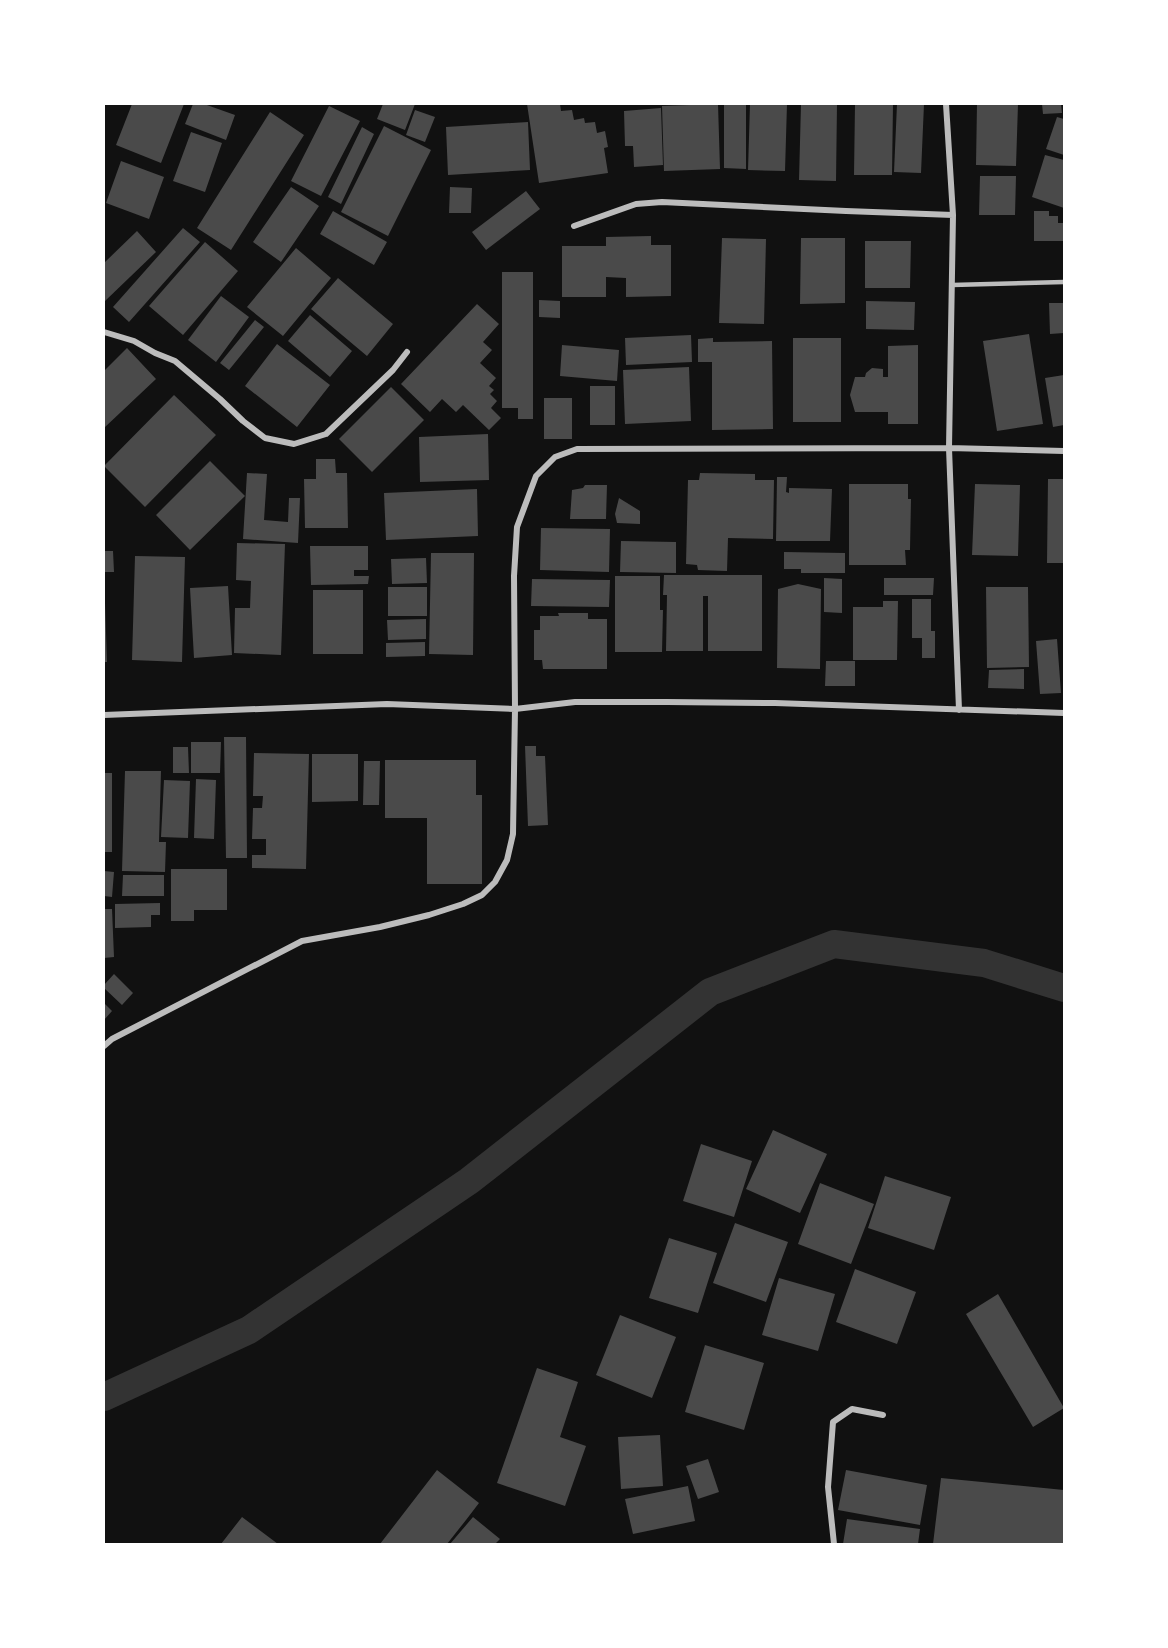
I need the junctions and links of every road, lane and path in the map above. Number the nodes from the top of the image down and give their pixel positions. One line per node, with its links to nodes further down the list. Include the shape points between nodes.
1 (946, 104): 2 (street)
2 (953, 214): 3 (street, via 662,202 636,204); 5 (street)
3 (574, 226)
4 (1065, 282): 5 (lane)
5 (952, 285): 8 (street)
6 (104, 332): 7 (street, via 134,341 175,361 265,438 294,444 326,434)
7 (407, 352)
8 (949, 448): 9 (street); 10 (street, via 577,449 555,457 536,476 517,527); 11 (street)
9 (1065, 451)
10 (515, 709): 11 (street, via 575,702 667,702); 13 (street, via 387,704); 14 (street, via 513,834 507,860 495,882 482,895 429,915 303,940)
11 (959, 710): 12 (street)
12 (1065, 713)
13 (104, 715)
14 (104, 1046)
15 (883, 1415): 16 (street, via 852,1409 833,1422 828,1487)
16 (834, 1545)

